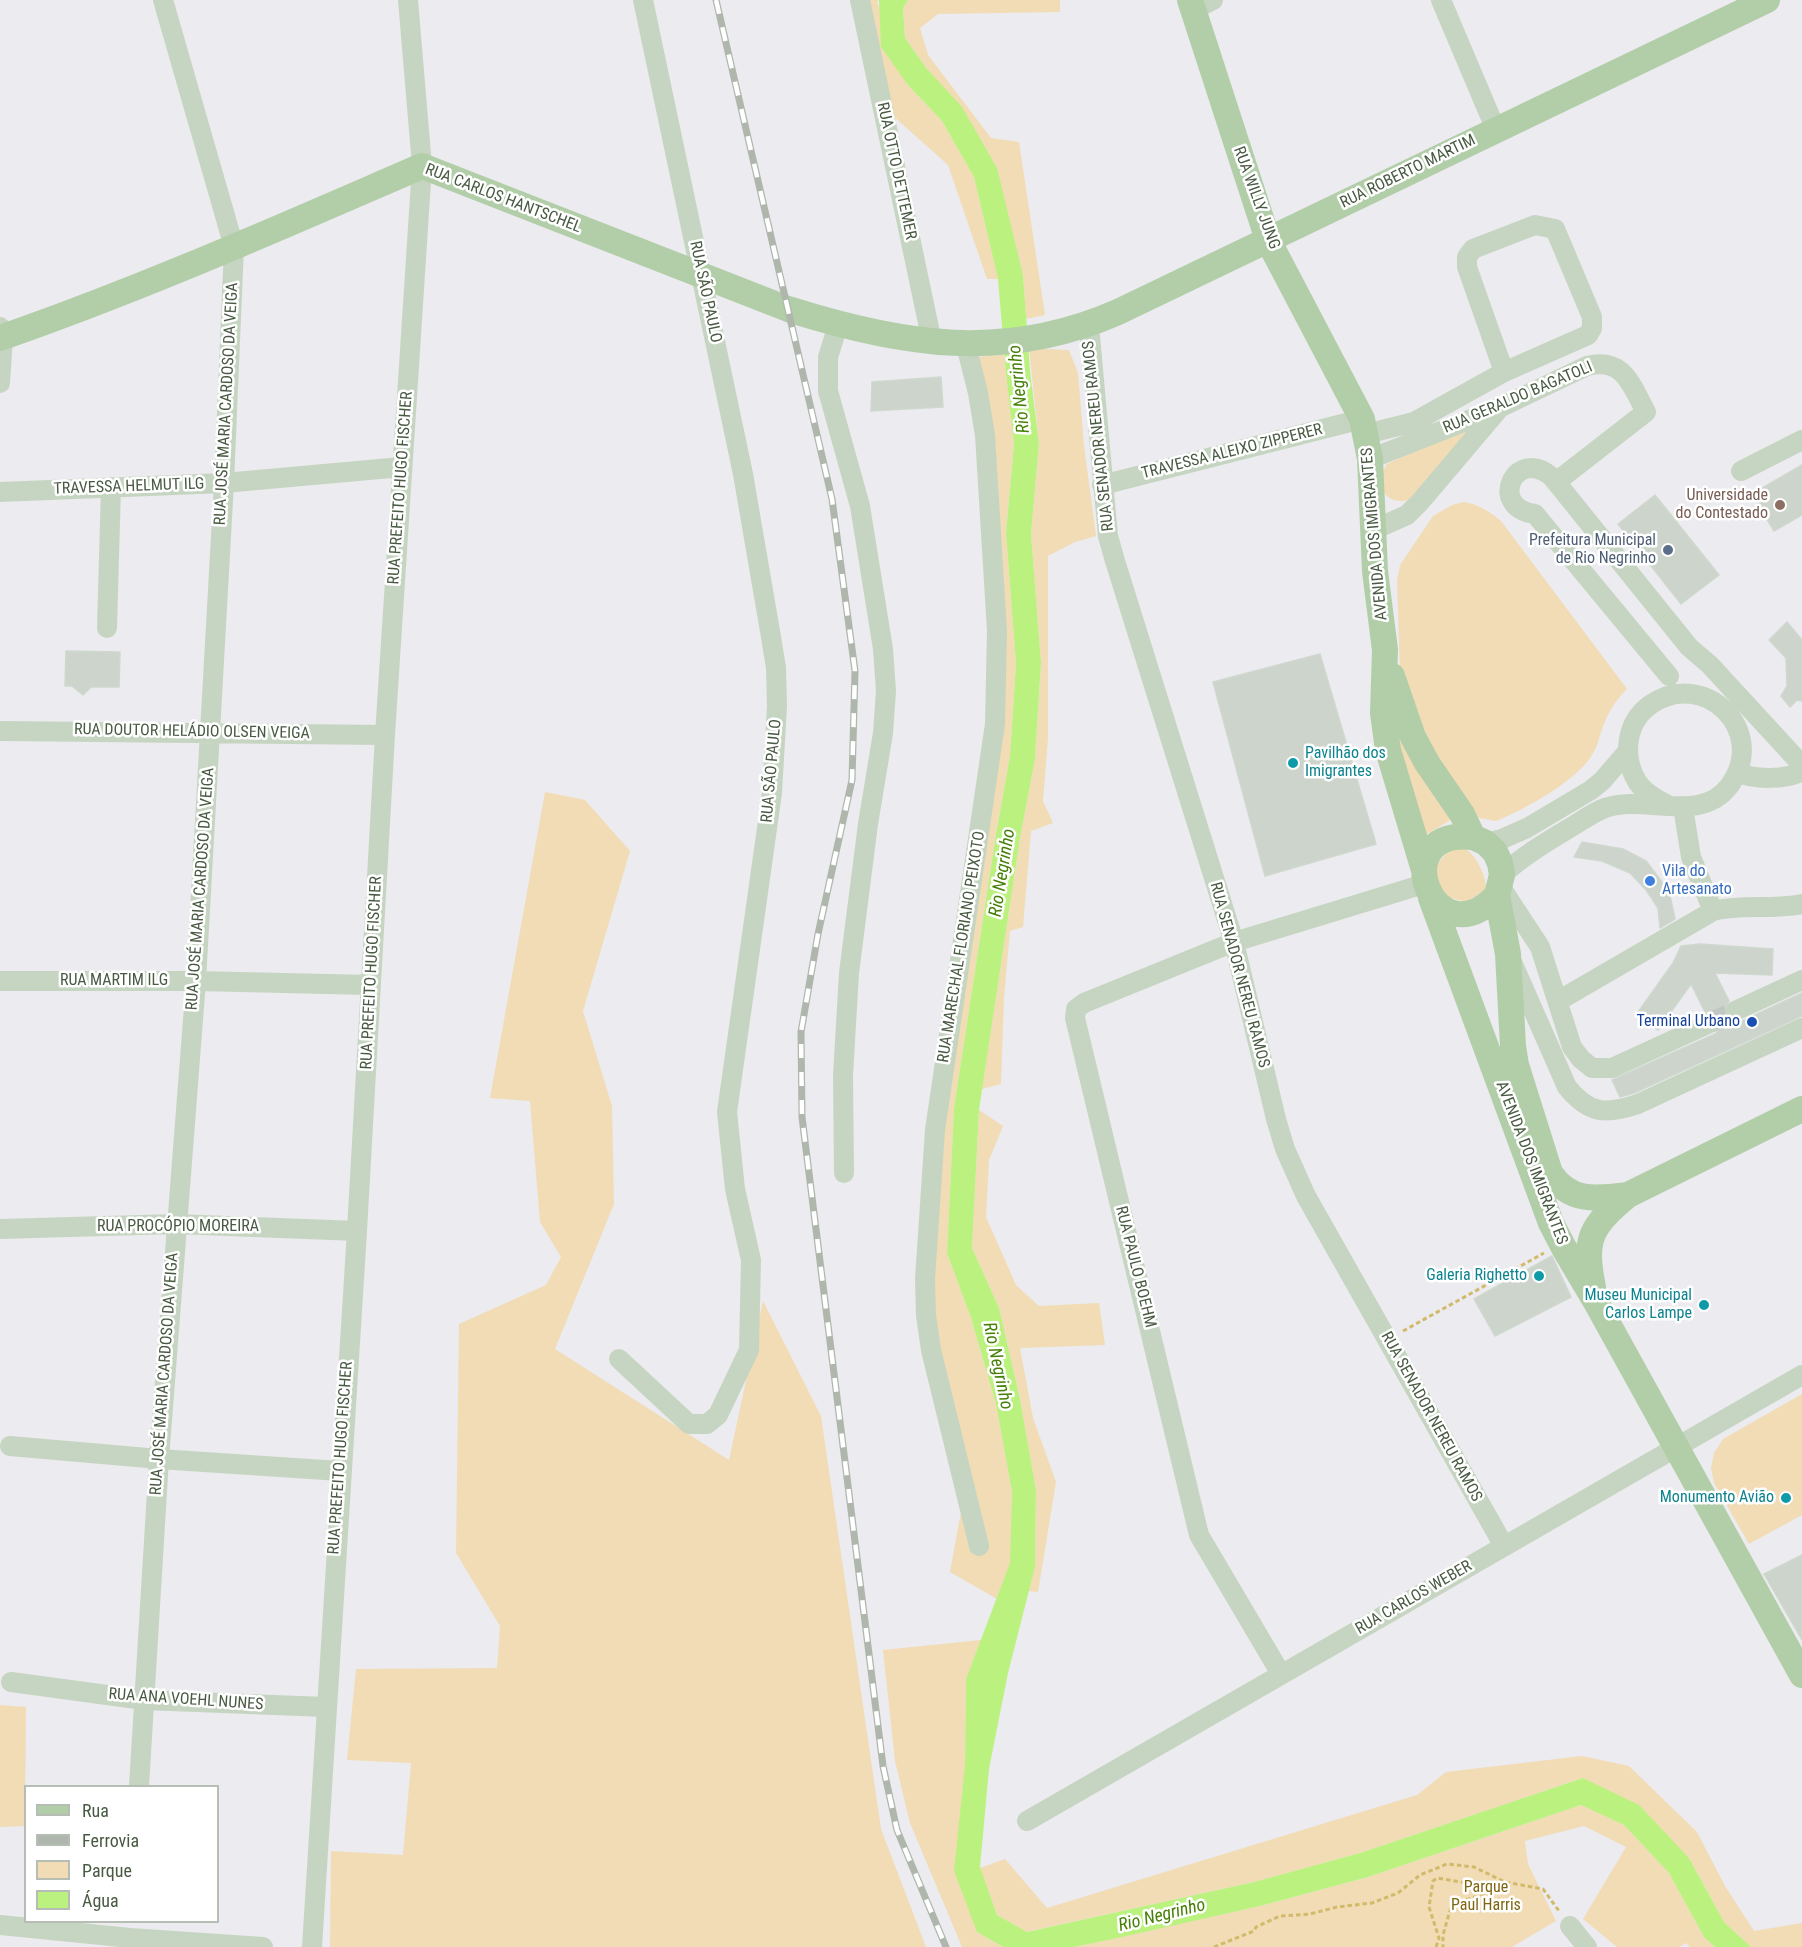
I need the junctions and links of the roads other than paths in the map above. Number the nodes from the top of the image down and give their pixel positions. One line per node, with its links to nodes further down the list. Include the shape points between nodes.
1 (163, 0): 11 (street, RUA JOSÉ MARIA CARDOSO DA VEIGA)
2 (408, 0): 9 (street, RUA PREFEITO HUGO FISCHER)
3 (643, 0): 12 (street, RUA SÃO PAULO)
4 (860, 0): 16 (street, RUA OTTO DETTEMER)
5 (1441, 0): 8 (street)
6 (1767, 0): 8 (main road, RUA ROBERTO MARTIM)
7 (1199, 3): 10 (main road, RUA WILLY JUNG)
8 (1496, 130): 10 (main road, RUA ROBERTO MARTIM)
9 (422, 166): 11 (main road, RUA CARLOS HANTSCHEL); 12 (main road, RUA CARLOS HANTSCHEL); 24 (street, RUA PREFEITO HUGO FISCHER)
10 (1268, 240): 14 (main road, RUA ROBERTO MARTIM); 21 (main road, RUA WILLY JUNG)
11 (234, 248): 15 (main road, RUA CARLOS HANTSCHEL); 27 (street, RUA JOSÉ MARIA CARDOSO DA VEIGA)
12 (702, 276): 13 (main road, RUA CARLOS HANTSCHEL); 69 (street, RUA SÃO PAULO, via 743,474 776,668 772,793 727,1112 735,1189 752,1260 749,1350 718,1415 707,1424 689,1424)
13 (838, 325): 16 (main road, RUA CARLOS HANTSCHEL); 63 (street, via 828,357 828,391 860,506 884,649 886,691 849,973 843,1076)
14 (1089, 325): 17 (main road, RUA ROBERTO MARTIM, via 1046,336); 28 (street, RUA SENADOR NEREU RAMOS)
15 (1, 334): 19 (street)
16 (932, 342): 17 (main road, RUA CARLOS HANTSCHEL)
17 (976, 344): 75 (street, RUA MARECHAL FLORIANO PEIXOTO, via 997,631 995,724 935,1130 925,1279 931,1350)
18 (1504, 372): 18 (street, TRAVESSA ALEIXO ZIPPERER, via 1588,335 1592,328 1592,317 1555,230 1547,226 1535,225 1473,249 1467,257 1467,267); 21 (street, TRAVESSA ALEIXO ZIPPERER, via 1414,422)
19 (0, 383)
20 (1499, 408): 23 (street, RUA GERALDO BAGATOLI); 26 (street, RUA GERALDO BAGATOLI, via 1587,366 1613,365 1624,373 1646,412); 31 (street, via 1414,509)
21 (1364, 427): 23 (main road, AVENIDA DOS IMIGRANTES); 28 (street, TRAVESSA ALEIXO ZIPPERER)
22 (1802, 440): 25 (street)
23 (1370, 459): 31 (main road, AVENIDA DOS IMIGRANTES)
24 (402, 467): 27 (street, TRAVESSA HELMUT ILG); 40 (street, RUA PREFEITO HUGO FISCHER)
25 (1741, 471)
26 (1556, 482): 33 (street); 35 (street, via 1544,471 1525,468 1511,482 1511,500 1517,508 1535,514)
27 (225, 483): 29 (street, TRAVESSA HELMUT ILG); 39 (street, RUA JOSÉ MARIA CARDOSO DA VEIGA)
28 (1102, 485): 52 (street, RUA SENADOR NEREU RAMOS, via 1114,561)
29 (111, 487): 30 (street, TRAVESSA HELMUT ILG); 32 (street)
30 (0, 492)
31 (1372, 530): 34 (main road, AVENIDA DOS IMIGRANTES)
32 (107, 628)
33 (1689, 647): 35 (street); 37 (street)
34 (1385, 650): 47 (main road, AVENIDA DOS IMIGRANTES, via 1413,737); 48 (main road, AVENIDA DOS IMIGRANTES, via 1383,713 1388,750)
35 (1670, 676): 36 (street)
36 (1663, 698): 41 (street, via 1696,694 1712,700 1735,723); 42 (street, via 1636,719)
37 (1752, 709): 41 (street, via 1752,737); 43 (street)
38 (0, 730): 39 (street, RUA DOUTOR HELÁDIO OLSEN VEIGA)
39 (210, 731): 40 (street, RUA DOUTOR HELÁDIO OLSEN VEIGA); 56 (street, RUA JOSÉ MARIA CARDOSO DA VEIGA)
40 (385, 735): 57 (street, RUA PREFEITO HUGO FISCHER)
41 (1742, 749): 45 (street)
42 (1627, 752): 46 (street, via 1638,784 1651,796); 47 (street, via 1591,790 1527,828 1502,839)
43 (1802, 765)
44 (1802, 771): 45 (street, via 1784,777 1746,776)
45 (1738, 772): 46 (street, via 1716,798 1701,805)
46 (1675, 806): 49 (street, via 1617,805 1602,809 1524,856); 51 (street)
47 (1480, 840): 48 (main road, via 1460,836 1435,846 1427,857); 49 (main road, AVENIDA DOS IMIGRANTES, via 1495,852 1500,863)
48 (1426, 884): 49 (main road, via 1442,908 1456,913 1472,913 1486,906); 52 (street, RUA PAULO BOEHM); 68 (main road, AVENIDA DOS IMIGRANTES, via 1551,1223)
49 (1500, 885): 53 (main road, AVENIDA DOS IMIGRANTES); 58 (street, via 1540,947)
50 (1802, 904): 51 (street)
51 (1713, 911): 58 (street)
52 (1234, 942): 76 (street, RUA SENADOR NEREU RAMOS, via 1276,1119 1306,1196); 77 (street, RUA PAULO BOEHM, via 1083,1003 1076,1009 1075,1018 1199,1535)
53 (1508, 954): 61 (street, via 1567,1087 1578,1101 1596,1111 1617,1111 1638,1104); 64 (main road, AVENIDA DOS IMIGRANTES, via 1516,1065 1550,1173 1569,1192 1584,1197)
54 (1802, 980): 59 (street)
55 (0, 981): 56 (street, RUA MARTIM ILG)
56 (196, 981): 57 (street, RUA MARTIM ILG); 65 (street, RUA JOSÉ MARIA CARDOSO DA VEIGA)
57 (371, 985): 67 (street, RUA PREFEITO HUGO FISCHER)
58 (1558, 1001): 60 (street, via 1572,1047 1592,1068 1612,1068)
59 (1734, 1011)
60 (1710, 1023)
61 (1802, 1028)
62 (1802, 1109): 64 (main road)
63 (844, 1173)
64 (1628, 1195): 68 (main road, via 1605,1214 1592,1234 1588,1260)
65 (176, 1224): 66 (street, RUA PROCÓPIO MOREIRA); 67 (street, RUA PROCÓPIO MOREIRA); 73 (street, RUA JOSÉ MARIA CARDOSO DA VEIGA)
66 (0, 1229)
67 (357, 1231): 74 (street, RUA PREFEITO HUGO FISCHER)
68 (1596, 1302): 72 (main road, AVENIDA DOS IMIGRANTES)
69 (619, 1359)
70 (1802, 1375): 72 (street, RUA CARLOS WEBER)
71 (10, 1446): 73 (street)
72 (1676, 1447): 76 (street, RUA CARLOS WEBER); 78 (main road, AVENIDA DOS IMIGRANTES)
73 (159, 1459): 74 (street); 80 (street, RUA JOSÉ MARIA CARDOSO DA VEIGA)
74 (340, 1471): 81 (street, RUA PREFEITO HUGO FISCHER)
75 (979, 1546)
76 (1504, 1546): 77 (street, RUA CARLOS WEBER)
77 (1281, 1674): 83 (street, RUA CARLOS WEBER)
78 (1802, 1675)
79 (11, 1682): 80 (street, RUA ANA VOEHL NUNES)
80 (144, 1700): 81 (street, RUA ANA VOEHL NUNES); 82 (street, RUA JOSÉ MARIA CARDOSO DA VEIGA)
81 (326, 1707): 88 (street, RUA PREFEITO HUGO FISCHER)
82 (139, 1785)
83 (1027, 1821)
84 (0, 1925): 86 (street)
85 (1570, 1926): 89 (street)
86 (130, 1935): 87 (street)
87 (263, 1947)
88 (312, 1947)
89 (1587, 1947)

